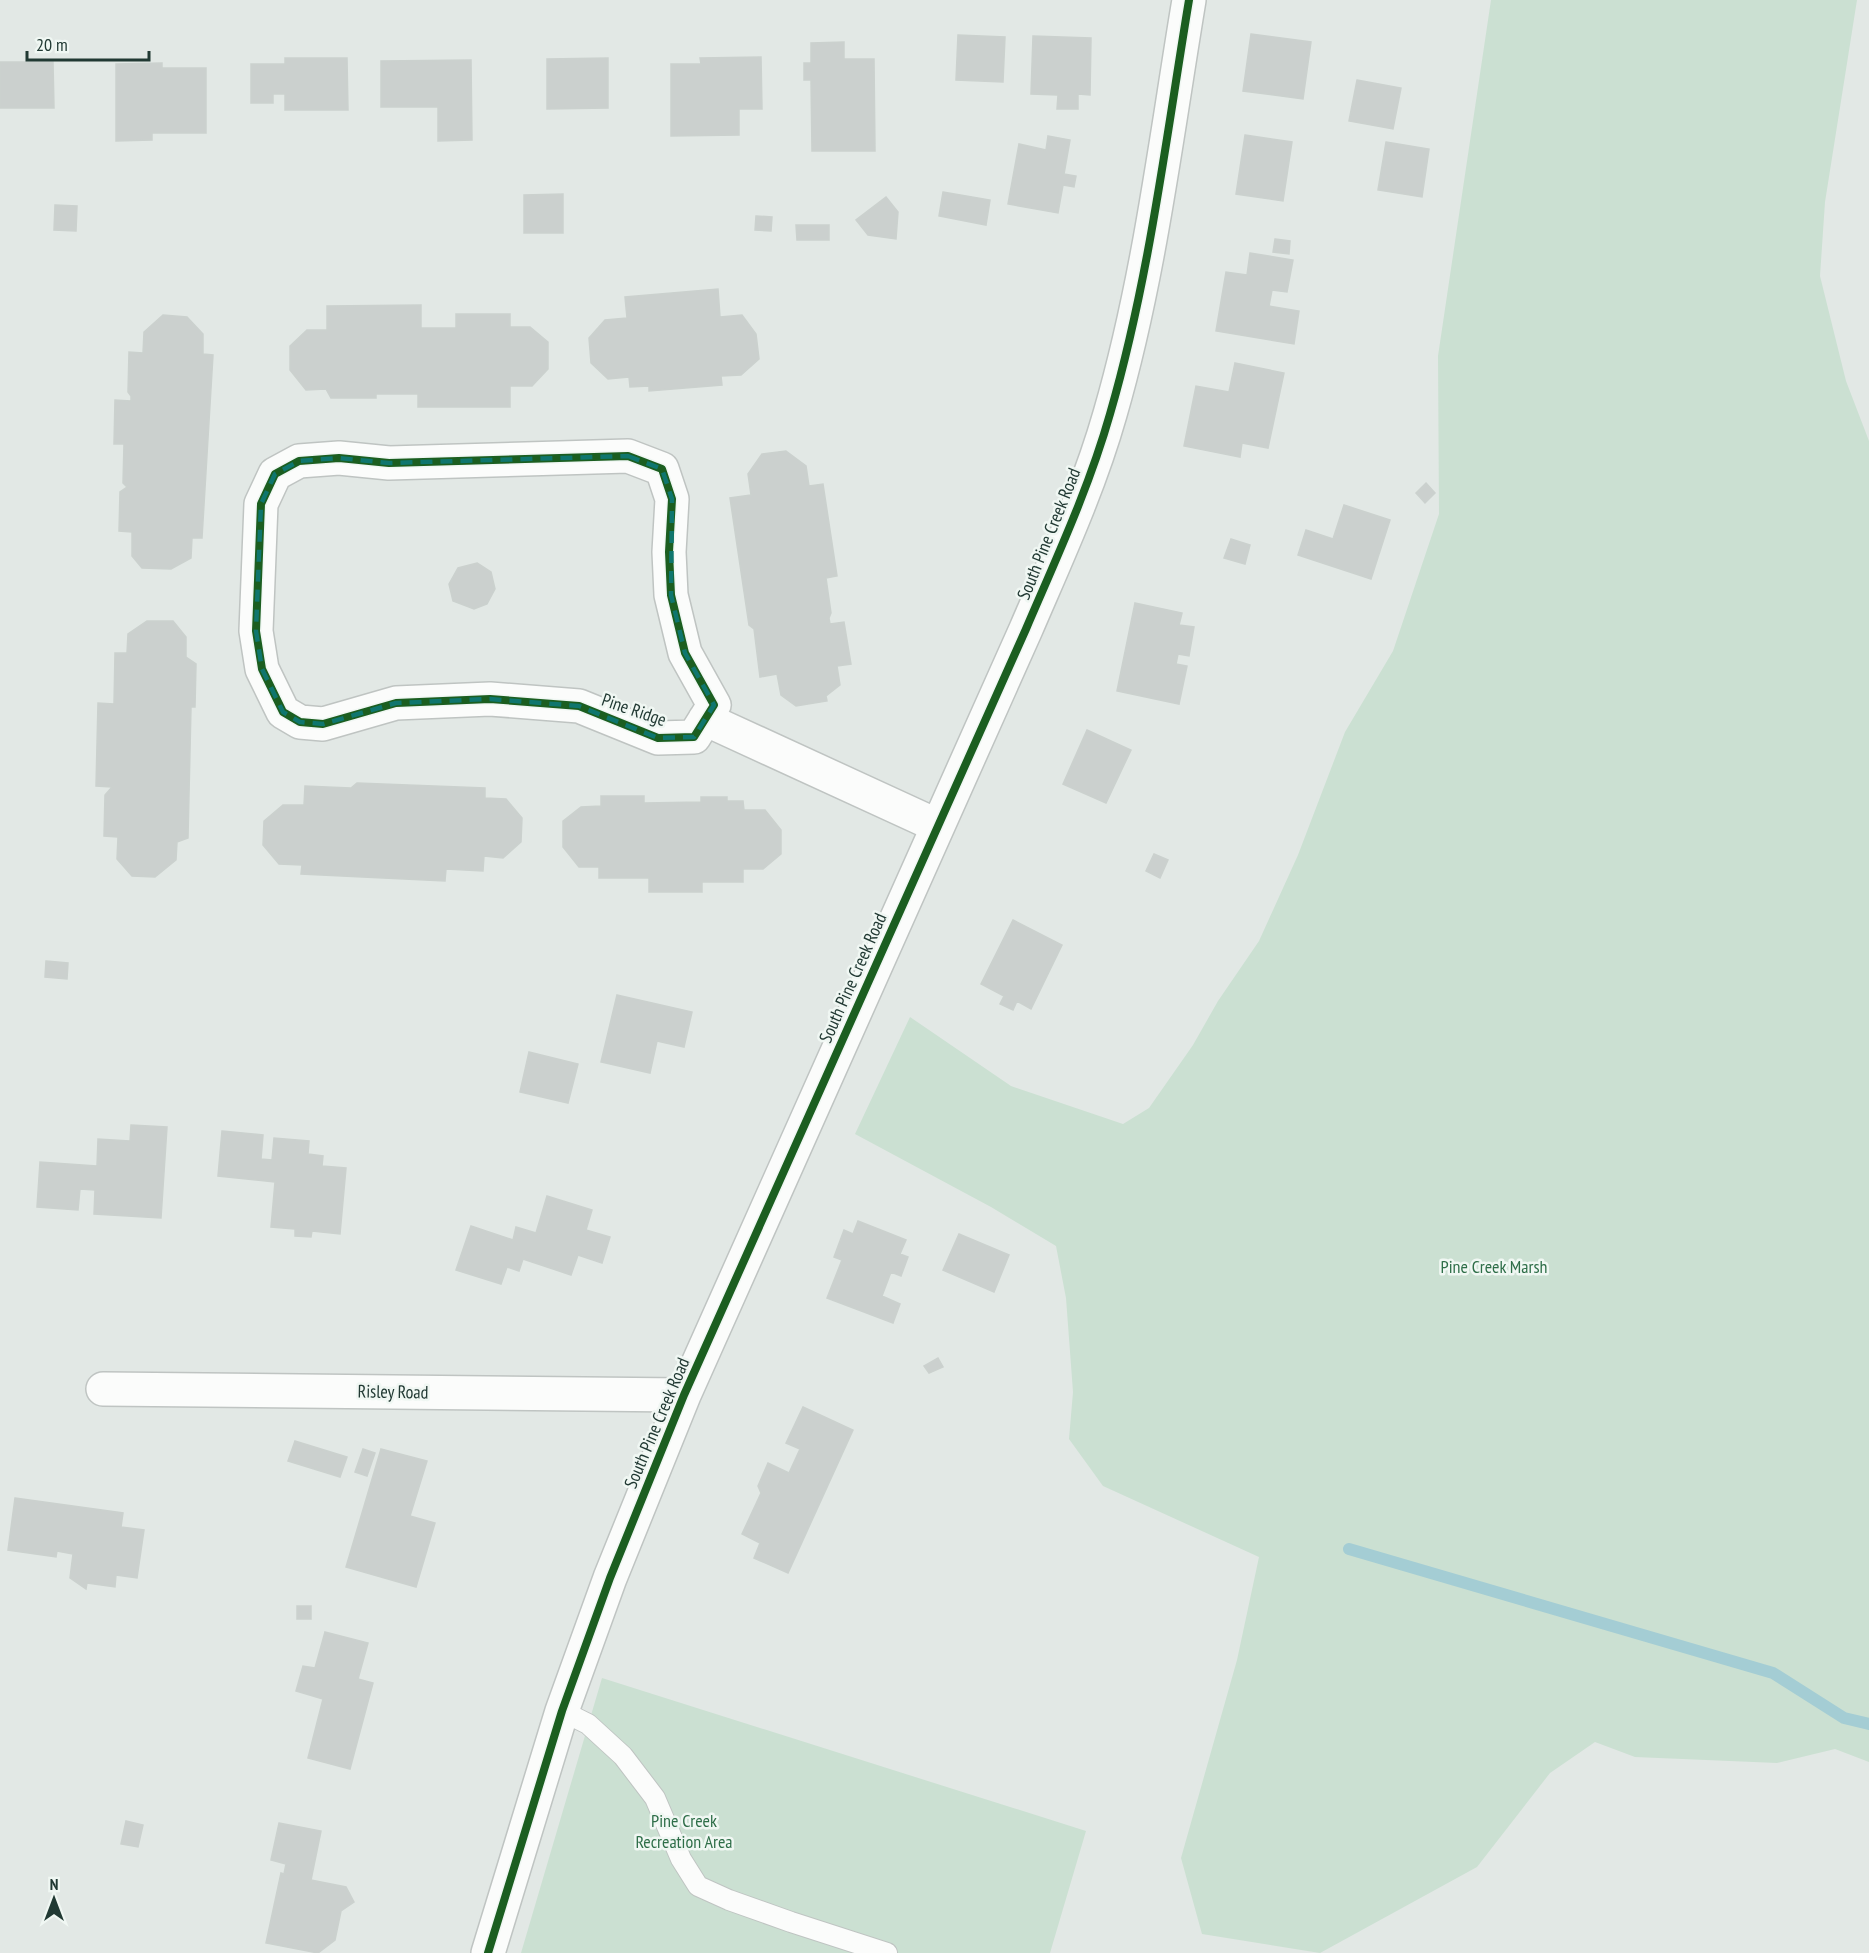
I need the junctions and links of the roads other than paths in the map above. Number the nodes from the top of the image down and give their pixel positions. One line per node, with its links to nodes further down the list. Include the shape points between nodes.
1 (1189, 0): 3 (street, South Pine Creek Road, via 1147,252 1110,416 1068,532)
2 (705, 719): 2 (street, Pine Ridge, via 694,736 658,738 579,706 490,699 396,703 323,724 300,722 283,712 262,669 256,631 261,504 275,474 299,461 339,458 389,463 628,456 662,469 672,499 671,595 686,653 714,705); 3 (street)
3 (938, 826): 5 (street, South Pine Creek Road)
4 (103, 1389): 5 (street, Risley Road)
5 (684, 1395): 6 (street, South Pine Creek Road, via 610,1578)
6 (562, 1711): 7 (street, South Pine Creek Road); 8 (lane, via 588,1724 623,1756 655,1798 681,1859 698,1886)
7 (488, 1953)
8 (887, 1953)

